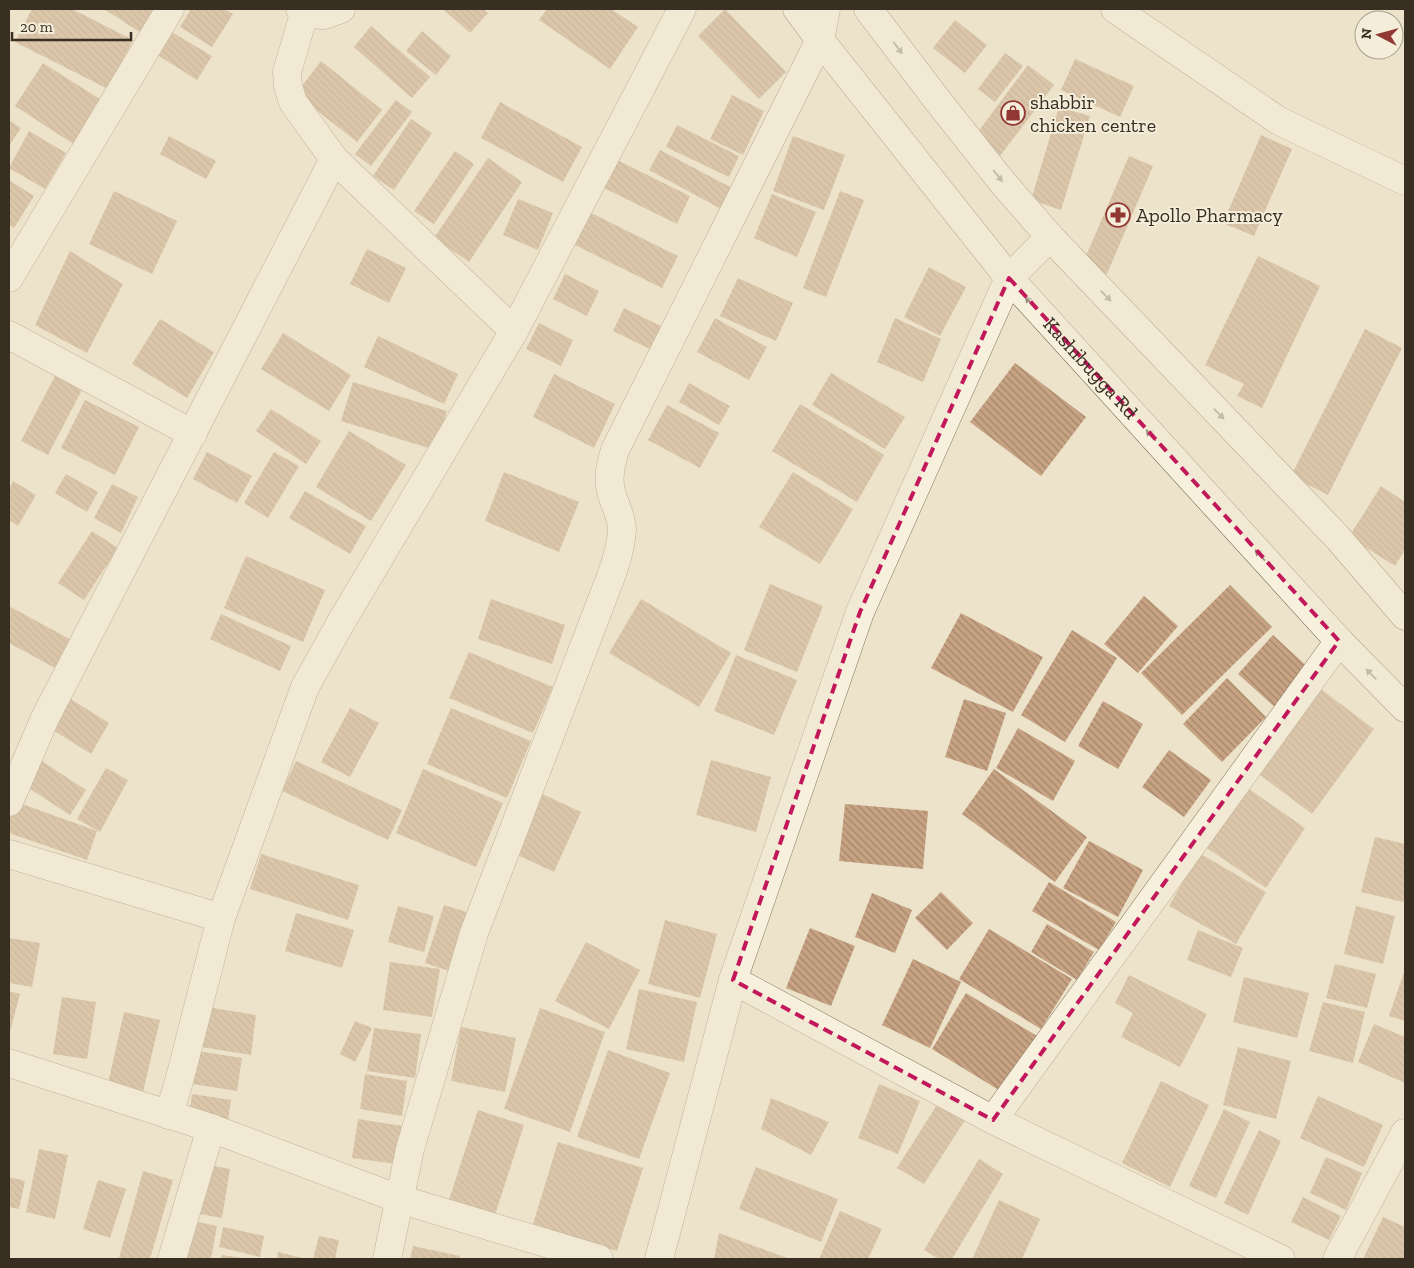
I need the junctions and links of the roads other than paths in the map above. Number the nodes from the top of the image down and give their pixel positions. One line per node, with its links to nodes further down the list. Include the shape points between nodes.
1 (170, 9): 13 (street)
2 (341, 9): 8 (street, via 324,15)
3 (682, 9): 15 (street)
4 (797, 9): 9 (street, Kashibugga Rd)
5 (826, 9): 9 (street)
6 (868, 9): 12 (street, one-way to 12, via 1003,183)
7 (1115, 9): 11 (street, via 1279,121)
8 (302, 11): 10 (street, via 287,72 288,86 293,102)
9 (820, 40): 14 (street, Kashibugga Rd); 30 (street, via 615,450 610,466 610,486 622,528 618,555 474,933 410,1149)
10 (334, 159): 15 (street); 17 (street)
11 (1405, 181)
12 (1050, 237): 14 (street); 18 (street, one-way to 18, via 1338,538)
13 (9, 278)
14 (1009, 278): 19 (street, Kashibugga Rd, one-way to 14); 24 (street, via 860,612)
15 (514, 331): 23 (street, via 305,687)
16 (9, 335): 17 (street)
17 (193, 434): 21 (street, via 45,718)
18 (1405, 616)
19 (1339, 641): 20 (street, Kashibugga Rd, one-way to 19); 27 (street)
20 (1405, 708)
21 (9, 802)
22 (9, 854): 23 (street)
23 (221, 918): 26 (street)
24 (733, 980): 27 (street); 34 (street)
25 (9, 1063): 26 (street)
26 (169, 1114): 28 (street)
27 (993, 1120): 35 (street)
28 (211, 1128): 30 (street); 31 (street)
29 (1405, 1133): 36 (street)
30 (399, 1199): 32 (street); 33 (street)
31 (172, 1259)
32 (386, 1259)
33 (599, 1259)
34 (659, 1259)
35 (1281, 1259)
36 (1337, 1259)

